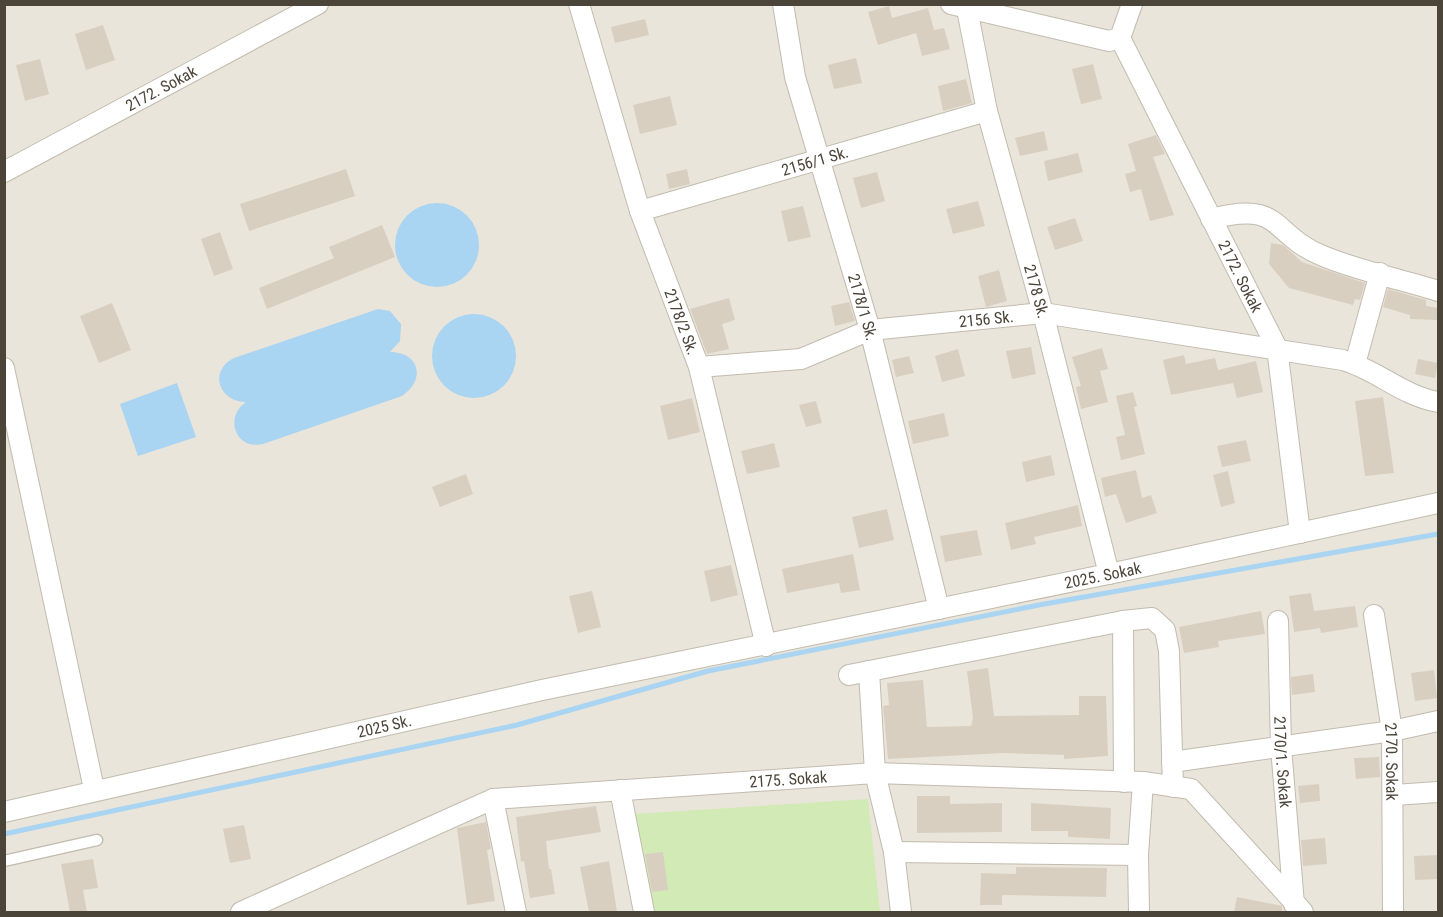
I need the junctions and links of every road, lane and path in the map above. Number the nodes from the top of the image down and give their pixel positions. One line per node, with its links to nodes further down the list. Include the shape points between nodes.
1 (318, 4): 9 (street, 2172. Sokak)
2 (579, 4): 10 (street, 2178/2 Sk.)
3 (783, 4): 8 (street, 2178/1 Sk., via 795,77)
4 (1132, 4): 6 (street)
5 (959, 7): 6 (street); 7 (street, 2178 Sk.)
6 (1115, 40): 11 (street, 2172. Sokak)
7 (987, 111): 8 (street, 2156/1 Sk.); 14 (street, 2178 Sk.)
8 (819, 160): 10 (street, 2156/1 Sk.); 15 (street, 2178/1 Sk.)
9 (4, 172)
10 (640, 211): 18 (street, 2178/2 Sk.)
11 (1211, 219): 12 (street, via 1238,212 1260,214 1322,256); 16 (street, 2172. Sokak)
12 (1380, 273): 13 (street); 17 (street)
13 (1438, 291)
14 (1043, 313): 15 (street, 2156 Sk.); 16 (street, 2156 Sk.); 23 (street, 2178 Sk.)
15 (870, 330): 18 (street, 2156 Sk., via 801,359); 24 (street, 2178/1 Sk.)
16 (1277, 348): 17 (street, 2156 Sk.); 22 (street, 2172. Sokak)
17 (1355, 363): 20 (street, 2156 Sk., via 1406,392)
18 (699, 367): 28 (street, 2178/2 Sk.)
19 (4, 368): 38 (street)
20 (1438, 402)
21 (1438, 503): 22 (street, 2025. Sokak)
22 (1300, 533): 23 (street, 2025. Sokak)
23 (1109, 574): 24 (street, 2025. Sokak)
24 (939, 609): 28 (street, 2025. Sokak)
25 (1374, 615): 32 (street, 2170. Sokak)
26 (1123, 621): 29 (street); 34 (street, via 1152,618 1165,630); 36 (street)
27 (1278, 621): 33 (street, 2170/1. Sokak)
28 (766, 646): 38 (street, 2025 Sk., via 542,690)
29 (869, 671): 30 (street); 35 (street)
30 (849, 675)
31 (1438, 721): 32 (street)
32 (1392, 731): 33 (street); 41 (street, 2170. Sokak)
33 (1281, 747): 34 (street); 48 (street, 2170/1. Sokak)
34 (1172, 762): 37 (street)
35 (875, 773): 36 (street, 2175. Sokak); 39 (street, 2175. Sokak); 45 (street)
36 (1133, 782): 37 (street, 2175. Sokak); 46 (street)
37 (1173, 787): 48 (street, 2175. Sokak, via 1191,789)
38 (94, 789): 43 (street, 2025 Sk.)
39 (621, 790): 42 (street, 2175. Sokak); 51 (street)
40 (1438, 792): 41 (street)
41 (1394, 795): 54 (street, 2170. Sokak)
42 (493, 799): 49 (street, 2175. Sokak); 50 (street)
43 (4, 812)
44 (97, 840): 47 (lane)
45 (894, 852): 46 (street); 52 (street)
46 (1138, 855): 53 (street)
47 (4, 861)
48 (1299, 908)
49 (241, 912)
50 (516, 912)
51 (644, 912)
52 (900, 912)
53 (1139, 912)
54 (1393, 912)

